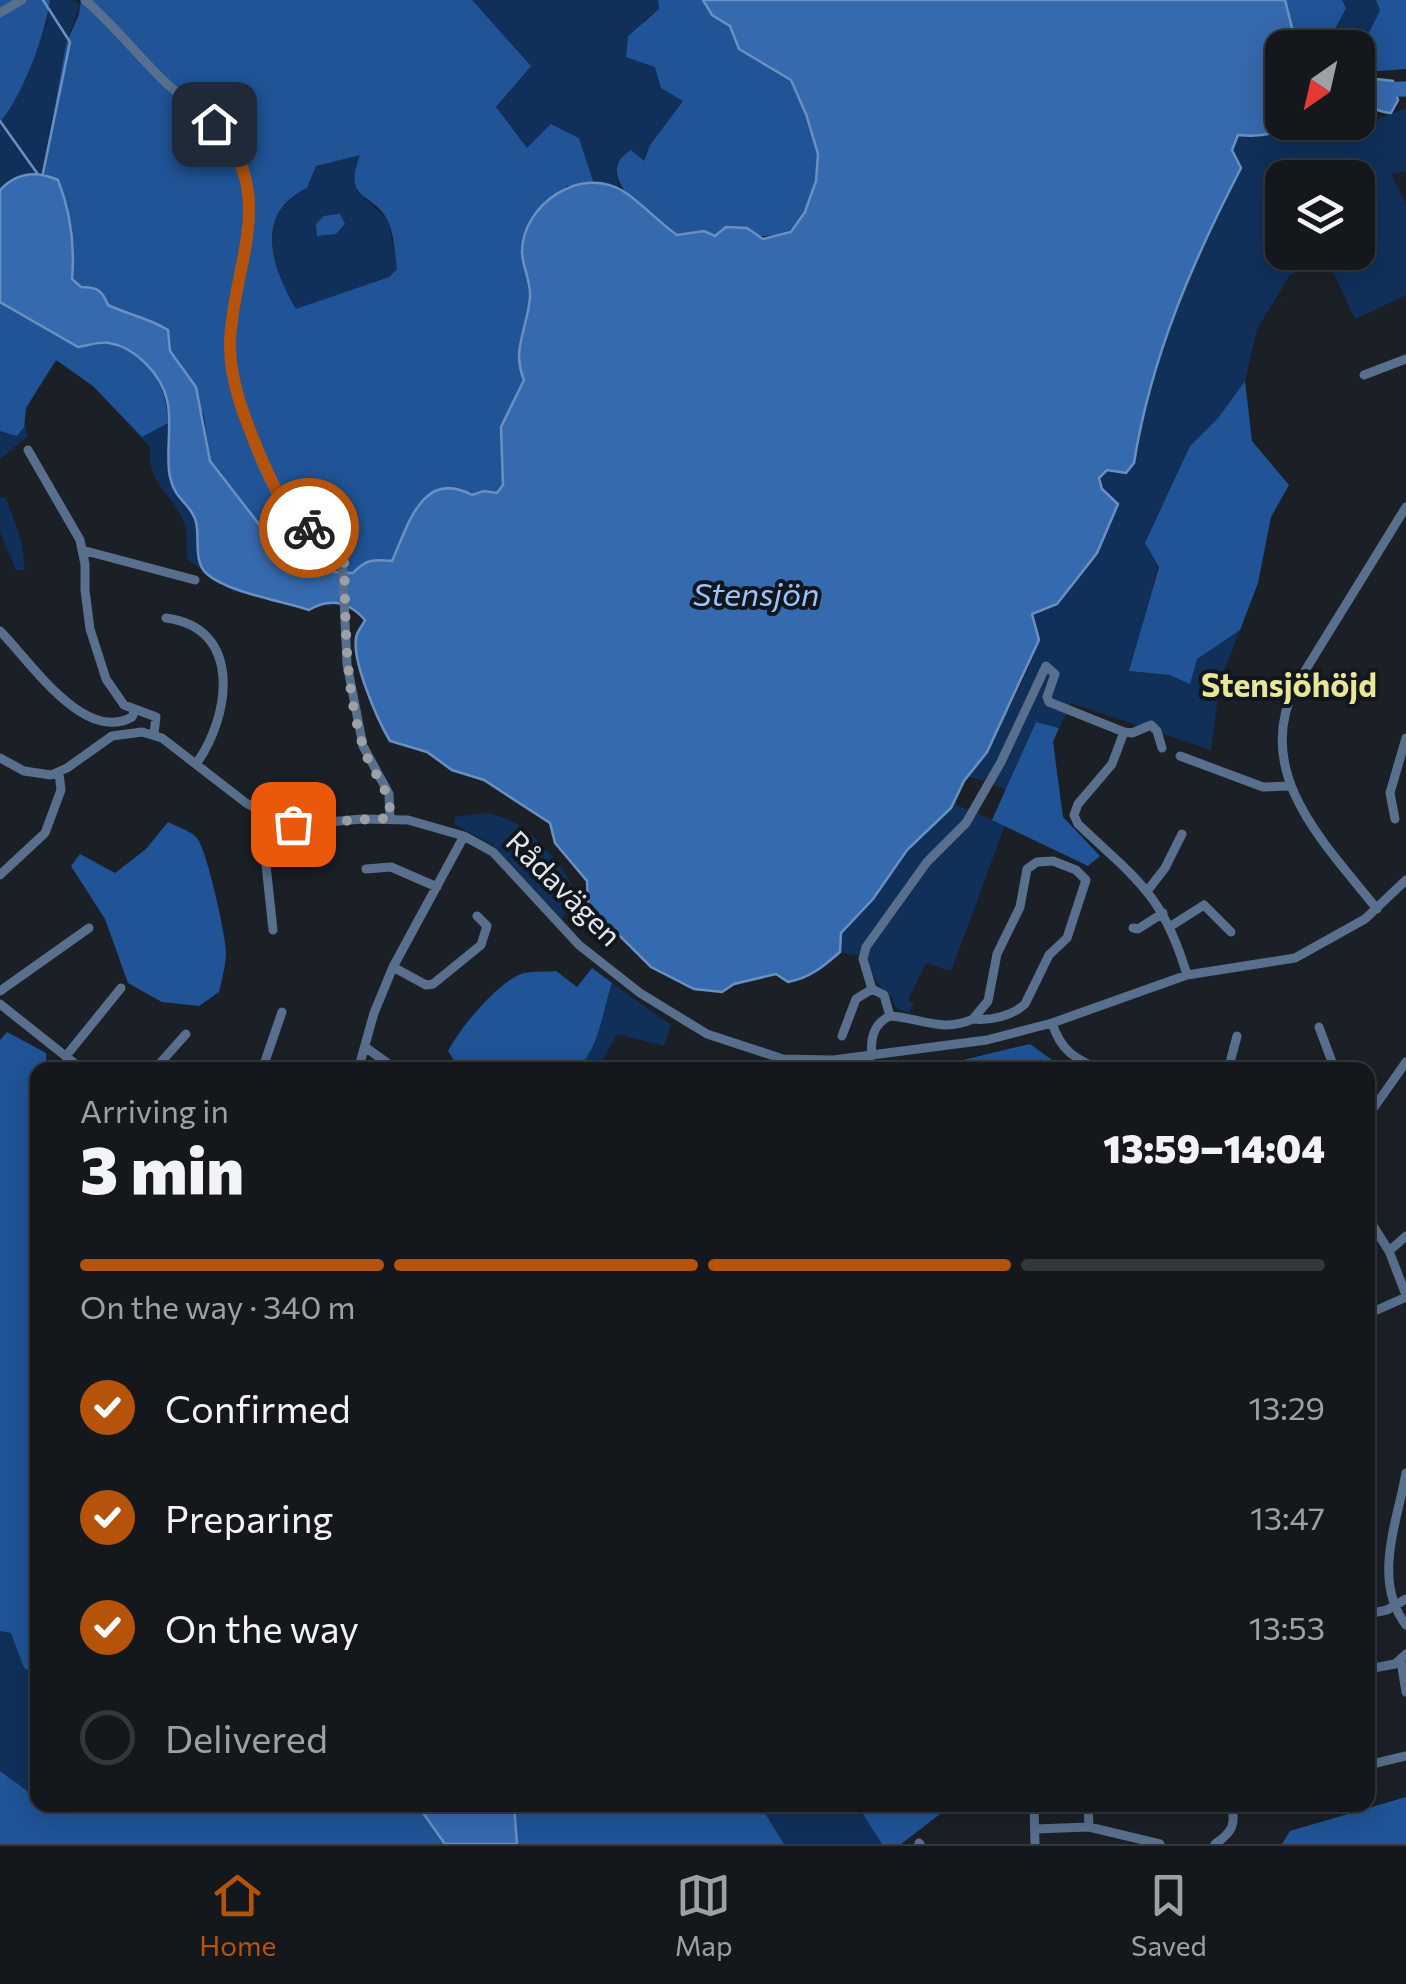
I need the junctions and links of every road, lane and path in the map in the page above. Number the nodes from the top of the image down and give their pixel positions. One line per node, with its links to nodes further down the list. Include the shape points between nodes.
1 (22, 0): 3 (street)
2 (85, 0): 23 (street, via 214,124 240,158 251,202 230,344 234,379 284,504 338,550 344,566 347,664 362,746 389,794)
3 (0, 13)
4 (1406, 360): 5 (street)
5 (1364, 375)
6 (28, 450): 8 (street)
7 (1406, 507): 21 (street, via 1289,698 1281,744)
8 (82, 550): 9 (street); 12 (street, via 87,613 100,662 120,700)
9 (195, 580)
10 (166, 618): 19 (street, via 197,630 224,666 221,705)
11 (0, 630): 12 (street, via 87,718 125,721)
12 (134, 710): 14 (street, Rådavägen, via 156,717)
13 (1124, 732): 16 (street, via 1152,725); 31 (street, via 1112,764 1074,814); 43 (street, via 1048,702 1056,674 1046,666 966,823 926,862 866,947 862,959)
14 (154, 734): 19 (street, Rådavägen); 20 (street, via 112,736)
15 (1406, 738): 24 (street, via 1390,792)
16 (1162, 748)
17 (1180, 756): 21 (street, via 1263,787)
18 (0, 758): 20 (street, via 35,774)
19 (196, 764): 22 (street, Rådavägen)
20 (59, 773): 28 (street, via 61,790 46,832)
21 (1290, 786): 32 (street, via 1299,808)
22 (267, 816): 23 (street, Rådavägen, via 306,824); 38 (street, via 263,837)
23 (390, 818): 26 (street, Rådavägen)
24 (1396, 819)
25 (1182, 834): 31 (street)
26 (464, 836): 30 (street); 62 (street, Rådavägen, via 509,867 590,954 680,1020)
27 (366, 869): 30 (street, via 390,867)
28 (0, 875)
29 (1406, 880): 32 (street, Rådavägen)
30 (437, 886): 40 (street)
31 (1148, 890): 33 (street)
32 (1377, 908): 41 (street, Rådavägen, via 1295,958)
33 (1163, 913): 35 (street); 37 (street)
34 (477, 916): 40 (street, via 487,926 484,940 433,984)
35 (1170, 926): 39 (street, via 1204,905); 41 (street)
36 (89, 928): 44 (street)
37 (1133, 928)
38 (273, 930)
39 (1231, 932)
40 (393, 966): 54 (street)
41 (1187, 975): 49 (street, Rådavägen)
42 (121, 988): 55 (street)
43 (872, 989): 47 (street, via 884,995); 52 (street, via 856,999)
44 (0, 992)
45 (0, 1004): 55 (street)
46 (282, 1012): 59 (street)
47 (890, 1016): 48 (street, via 937,1026); 56 (street, via 873,1032)
48 (972, 1018): 48 (street, via 999,1017 1025,1004 1049,955 1067,938 1086,886 1082,874 1052,861 1027,869 988,1001)
49 (1052, 1023): 56 (street, Rådavägen); 64 (street, via 1069,1054)
50 (1319, 1026): 66 (street)
51 (186, 1034): 58 (street)
52 (842, 1036)
53 (1237, 1036): 65 (street)
54 (365, 1047): 60 (street); 61 (street)
55 (66, 1056): 57 (street)
56 (872, 1056): 63 (street, Rådavägen)
57 (74, 1062)
58 (161, 1062)
59 (265, 1062)
60 (360, 1062)
61 (386, 1062)
62 (791, 1062)
63 (832, 1062)
64 (1084, 1062)
65 (1230, 1062)
66 (1332, 1062)
67 (1406, 1062): 68 (street)
68 (1375, 1106)
69 (1375, 1229): 71 (street)
70 (1406, 1236): 71 (street)
71 (1389, 1252): 72 (street)
72 (1406, 1296): 73 (street)
73 (1375, 1311)
74 (1406, 1473): 76 (street, via 1387,1583)
75 (1406, 1599): 76 (street)
76 (1394, 1606): 77 (street); 78 (street)
77 (1375, 1612)
78 (1406, 1625)
79 (1403, 1657): 80 (street); 81 (street)
80 (1375, 1667)
81 (1406, 1692)
82 (1406, 1756): 83 (street)
83 (1375, 1763)
84 (1035, 1812): 88 (street)
85 (1088, 1812): 87 (street)
86 (1234, 1812): 91 (street, via 1232,1830)
87 (1089, 1828): 88 (street); 90 (street)
88 (1036, 1829): 89 (street)
89 (1036, 1844)
90 (1160, 1844)
91 (1214, 1844)

